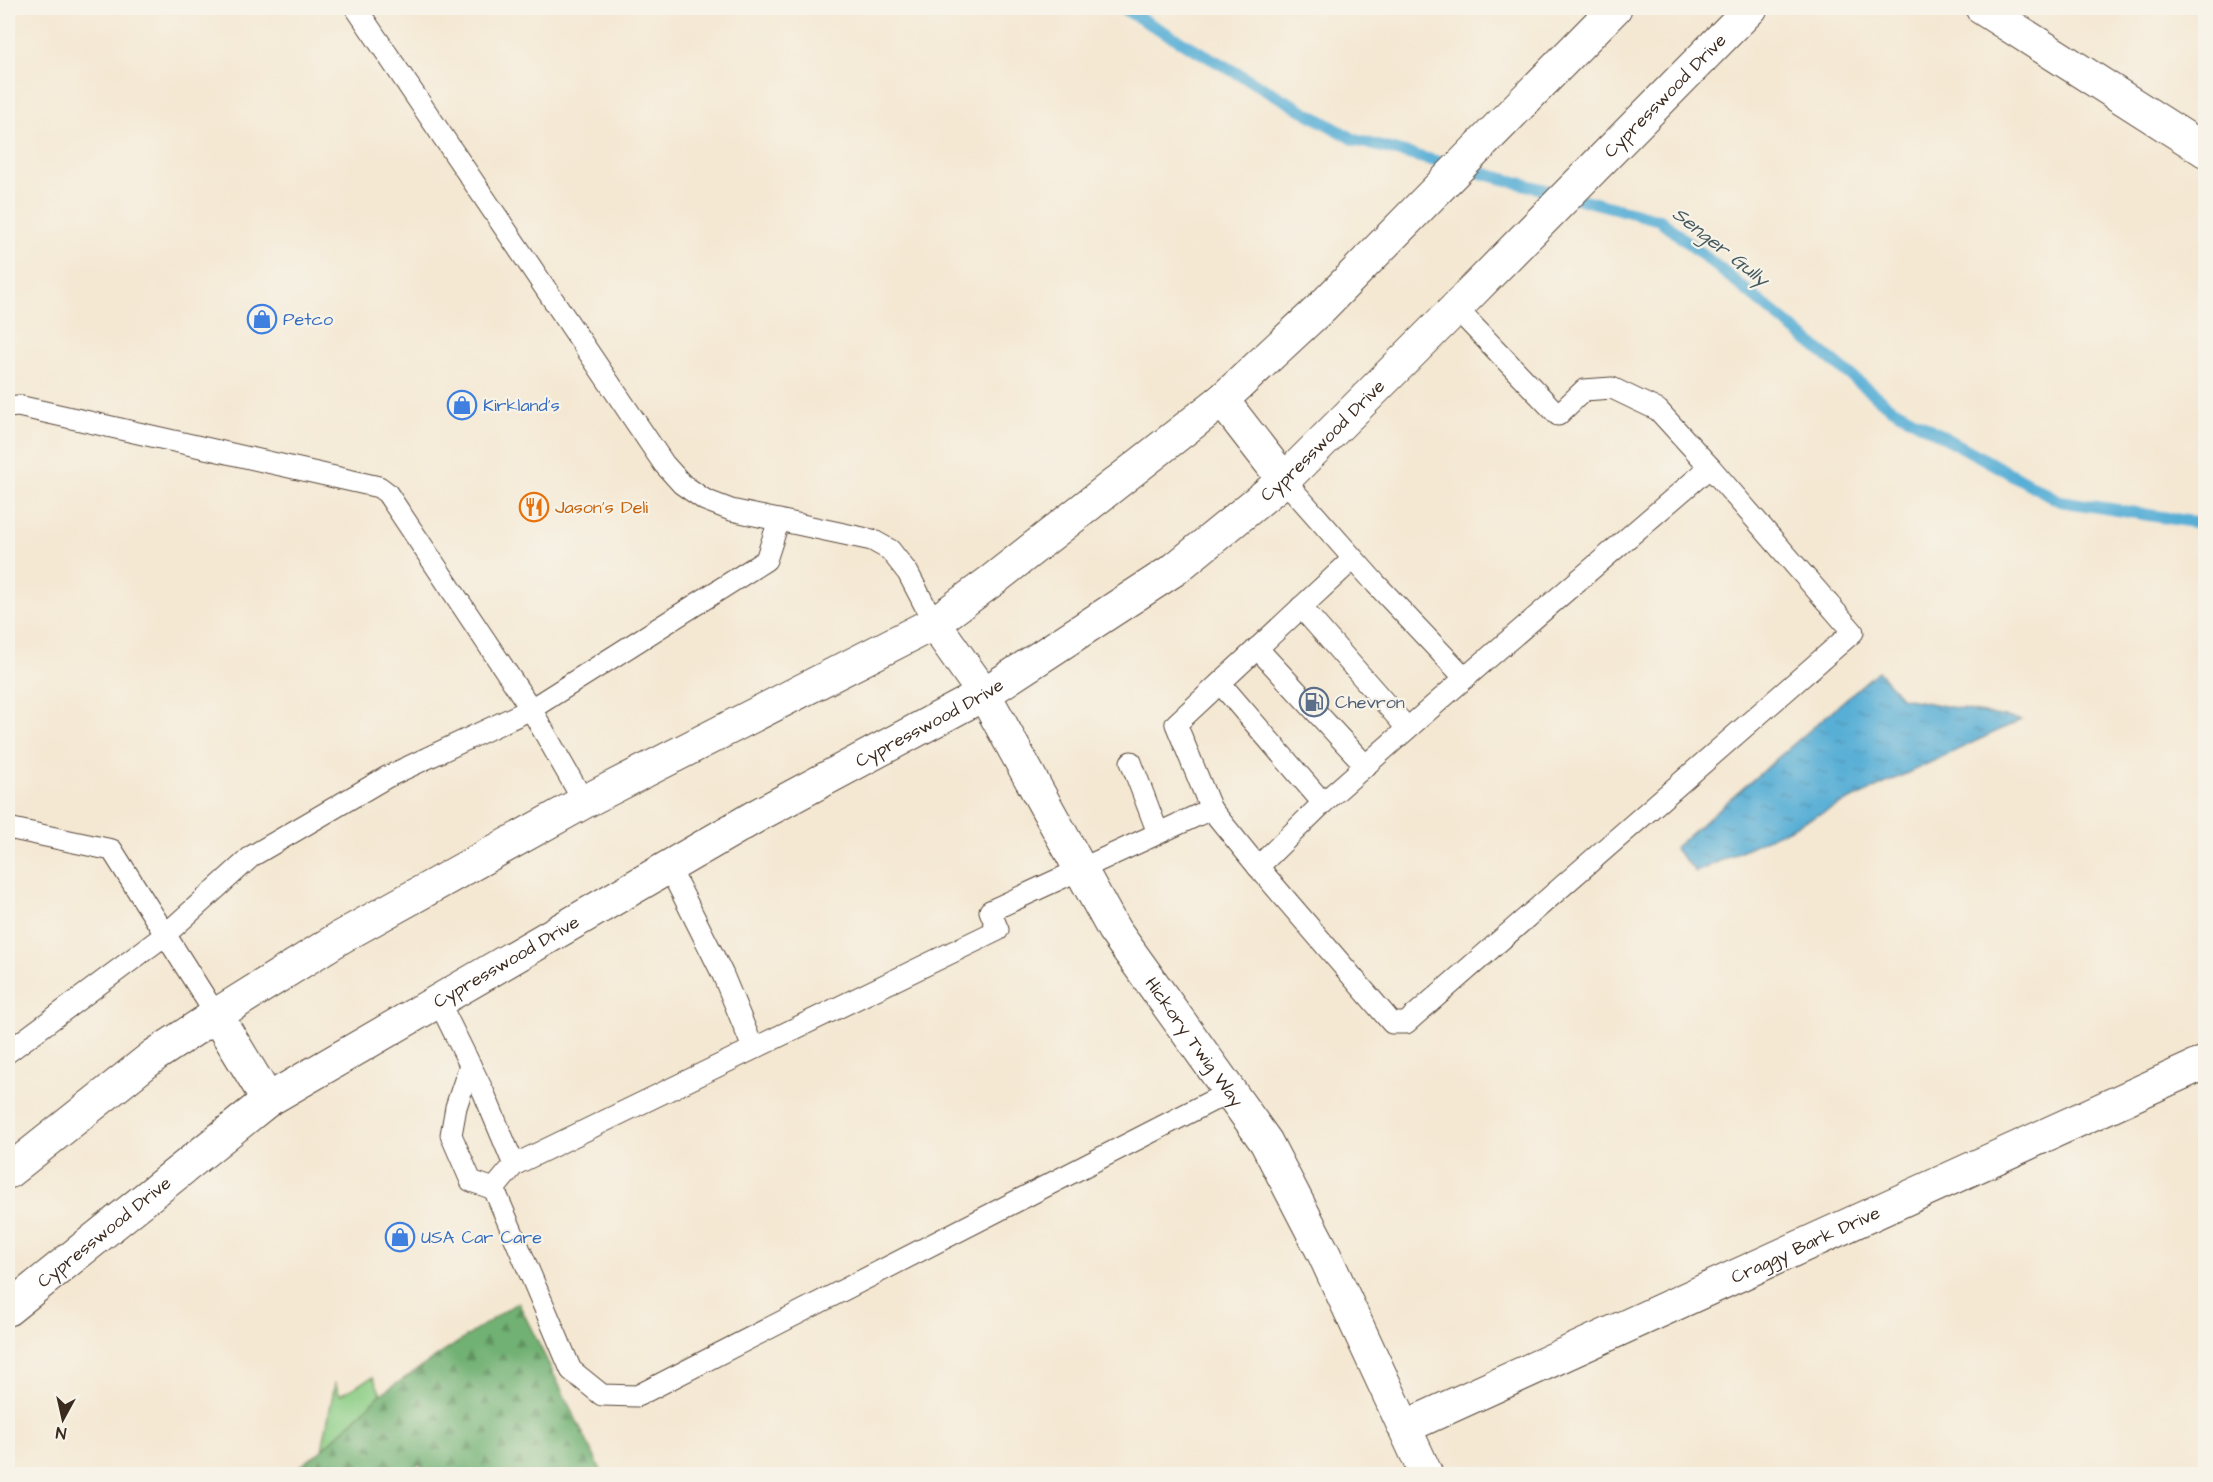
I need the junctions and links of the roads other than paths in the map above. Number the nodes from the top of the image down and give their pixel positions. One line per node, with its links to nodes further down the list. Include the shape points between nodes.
1 (356, 8): 11 (lane, via 664,464 682,484 705,500)
2 (1615, 8): 7 (main road, via 1320,309)
3 (1751, 8): 6 (main road, Cypresswood Drive)
4 (1982, 8): 5 (main road)
5 (2205, 151)
6 (1456, 308): 9 (lane, via 1557,415 1584,390 1612,388 1658,410); 10 (main road, Cypresswood Drive)
7 (1222, 400): 10 (main road); 14 (main road)
8 (8, 406): 19 (lane, via 379,487 387,493)
9 (1710, 468): 16 (lane); 29 (lane, via 1853,632 1406,1023 1392,1023)
10 (1284, 480): 12 (lane); 18 (main road, Cypresswood Drive, via 1175,569)
11 (779, 520): 14 (lane, via 872,540 890,550 908,573); 19 (lane, via 766,561)
12 (1353, 559): 13 (lane); 16 (lane)
13 (1301, 607): 15 (lane); 20 (lane)
14 (934, 623): 18 (main road, Hickory Twig Way); 23 (main road)
15 (1257, 648): 17 (lane); 22 (lane)
16 (1465, 678): 20 (lane)
17 (1220, 683): 24 (lane); 25 (lane, via 1176,724)
18 (984, 694): 28 (main road, Cypresswood Drive); 30 (main road, Hickory Twig Way)
19 (531, 709): 23 (lane); 31 (lane, via 387,777 252,856)
20 (1407, 728): 22 (lane)
21 (1131, 762): 27 (lane)
22 (1366, 766): 24 (lane)
23 (584, 802): 33 (main road, via 341,938)
24 (1323, 803): 29 (lane)
25 (1211, 809): 27 (lane); 29 (lane)
26 (8, 828): 31 (lane, via 112,850)
27 (1158, 833): 30 (lane)
28 (669, 867): 32 (main road, Cypresswood Drive); 34 (lane, via 723,975)
29 (1258, 867)
30 (1080, 871): 34 (lane, via 990,911 998,930); 38 (main road, Hickory Twig Way, via 1114,930)
31 (165, 934): 33 (lane); 35 (lane)
32 (438, 1000): 37 (lane); 39 (main road, Cypresswood Drive)
33 (216, 1015): 39 (main road); 41 (main road, via 155,1055)
34 (753, 1048): 40 (lane)
35 (8, 1052)
36 (2205, 1062): 44 (main road, Craggy Bark Drive)
37 (470, 1065): 40 (lane); 42 (lane, via 451,1135 471,1181)
38 (1231, 1091): 42 (lane, via 637,1396 602,1395 571,1370); 44 (main road, Hickory Twig Way, via 1266,1142 1295,1196)
39 (268, 1100): 43 (main road, Cypresswood Drive)
40 (514, 1165): 42 (lane)
41 (8, 1172)
42 (494, 1189)
43 (8, 1309)
44 (1405, 1427): 45 (main road, Hickory Twig Way)
45 (1426, 1474)

